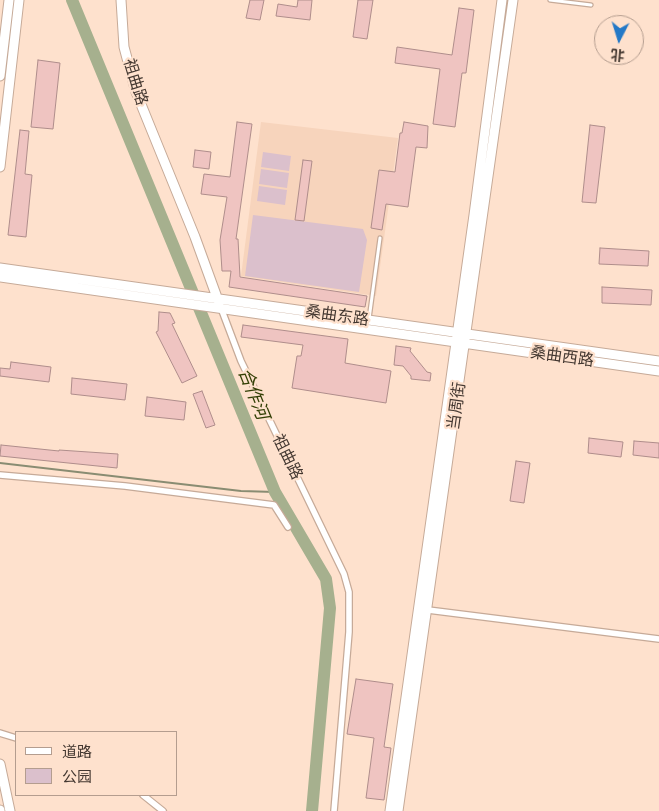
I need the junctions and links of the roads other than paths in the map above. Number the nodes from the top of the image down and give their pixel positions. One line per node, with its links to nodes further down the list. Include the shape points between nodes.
1 (9, 0): 8 (main road)
2 (19, 0): 9 (main road)
3 (121, 0): 15 (main road, 祖曲路, via 124,47 136,92 195,237)
4 (502, 0): 17 (main road, 当周街)
5 (514, 0): 18 (main road, 当周街)
6 (550, 0): 7 (lane)
7 (591, 5)
8 (0, 76): 9 (street)
9 (10, 78): 10 (main road)
10 (0, 167)
11 (380, 238): 16 (lane)
12 (0, 268): 14 (main road)
13 (0, 277): 14 (main road)
14 (175, 297): 15 (main road)
15 (215, 303): 16 (main road, 桑曲东路); 17 (main road, 桑曲东路); 31 (street, 祖曲路, via 344,574 349,592 350,632)
16 (368, 320): 17 (main road, 桑曲东路)
17 (456, 337): 18 (main road, 桑曲东路); 32 (main road, 当周街)
18 (466, 339): 19 (main road, 桑曲西路); 20 (main road, 桑曲西路); 23 (main road, 当周街)
19 (659, 361)
20 (659, 371)
21 (0, 475): 22 (street, via 125,486 274,505)
22 (288, 527)
23 (428, 610): 24 (street); 33 (main road, 当周街)
24 (659, 639)
25 (0, 733): 26 (street)
26 (15, 738)
27 (0, 764): 29 (main road)
28 (144, 796): 30 (street)
29 (10, 811)
30 (163, 811)
31 (334, 811)
32 (390, 811)
33 (398, 811)

